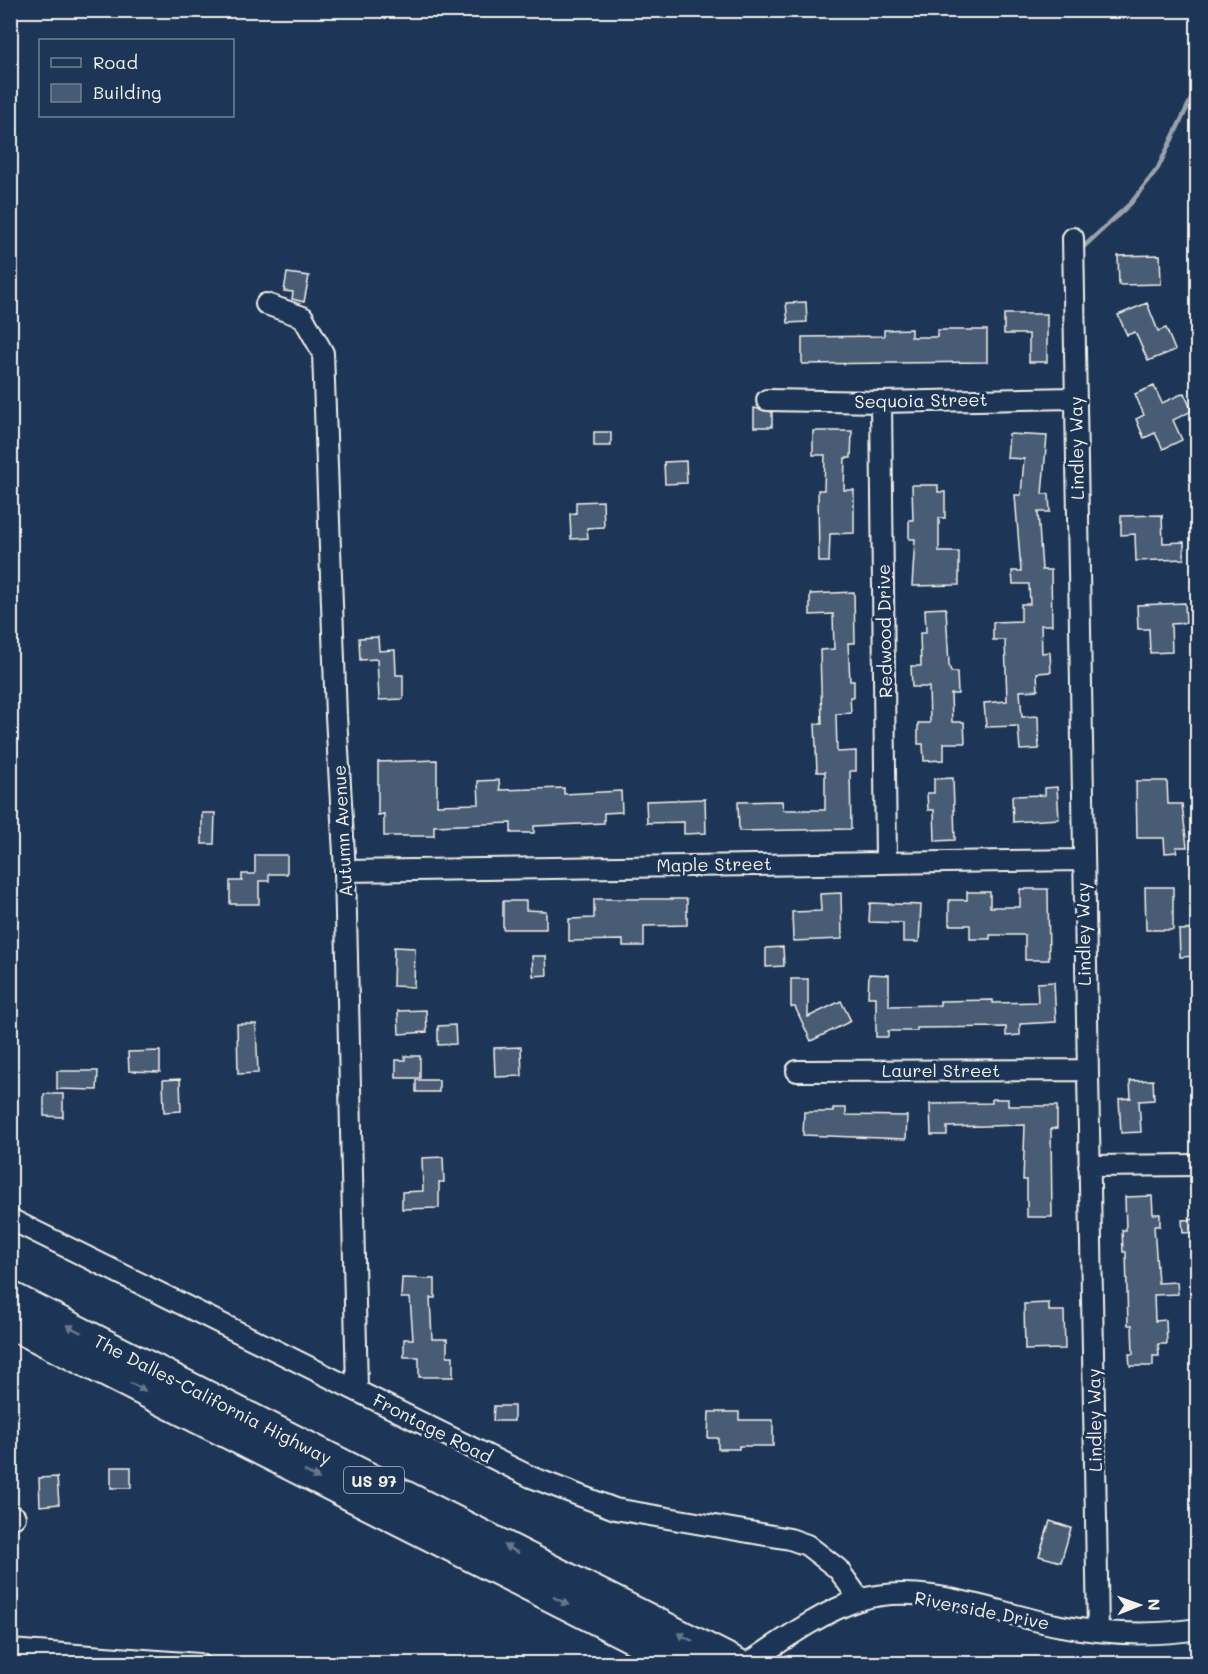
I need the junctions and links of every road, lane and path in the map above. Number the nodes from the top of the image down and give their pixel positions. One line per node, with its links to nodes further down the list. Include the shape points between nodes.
1 (1073, 238): 3 (street, Lindley Way)
2 (266, 304): 8 (street, Autumn Avenue, via 303,317 323,353)
3 (1076, 398): 5 (street, Sequoia Street); 6 (street, Lindley Way)
4 (766, 400): 5 (street, Sequoia Street)
5 (882, 402): 7 (street, Redwood Drive)
6 (1082, 860): 7 (street, Maple Street); 9 (street, Lindley Way)
7 (886, 861): 8 (street, Maple Street)
8 (345, 871): 16 (street, Autumn Avenue)
9 (1086, 1070): 10 (street, Laurel Street); 12 (street, Lindley Way)
10 (796, 1071)
11 (1197, 1165): 12 (street)
12 (1089, 1166): 19 (street, Lindley Way)
13 (10, 1219): 16 (street, Frontage Road)
14 (10, 1297): 24 (highway, The Dalles-California Highway / US 97, one-way to 14)
15 (10, 1323): 23 (highway, The Dalles-California Highway / US 97, one-way to 23)
16 (357, 1389): 17 (street, Frontage Road, via 531,1478 583,1498 615,1509 769,1534 807,1545 837,1569)
17 (860, 1600): 19 (street, Riverside Drive, via 929,1597); 25 (street, Riverside Drive, via 819,1619)
18 (1197, 1629): 19 (street, Riverside Drive)
19 (1098, 1631)
20 (10, 1650): 21 (street)
21 (158, 1662): 22 (street)
22 (199, 1664)
23 (685, 1664)
24 (737, 1664)
25 (747, 1664)

